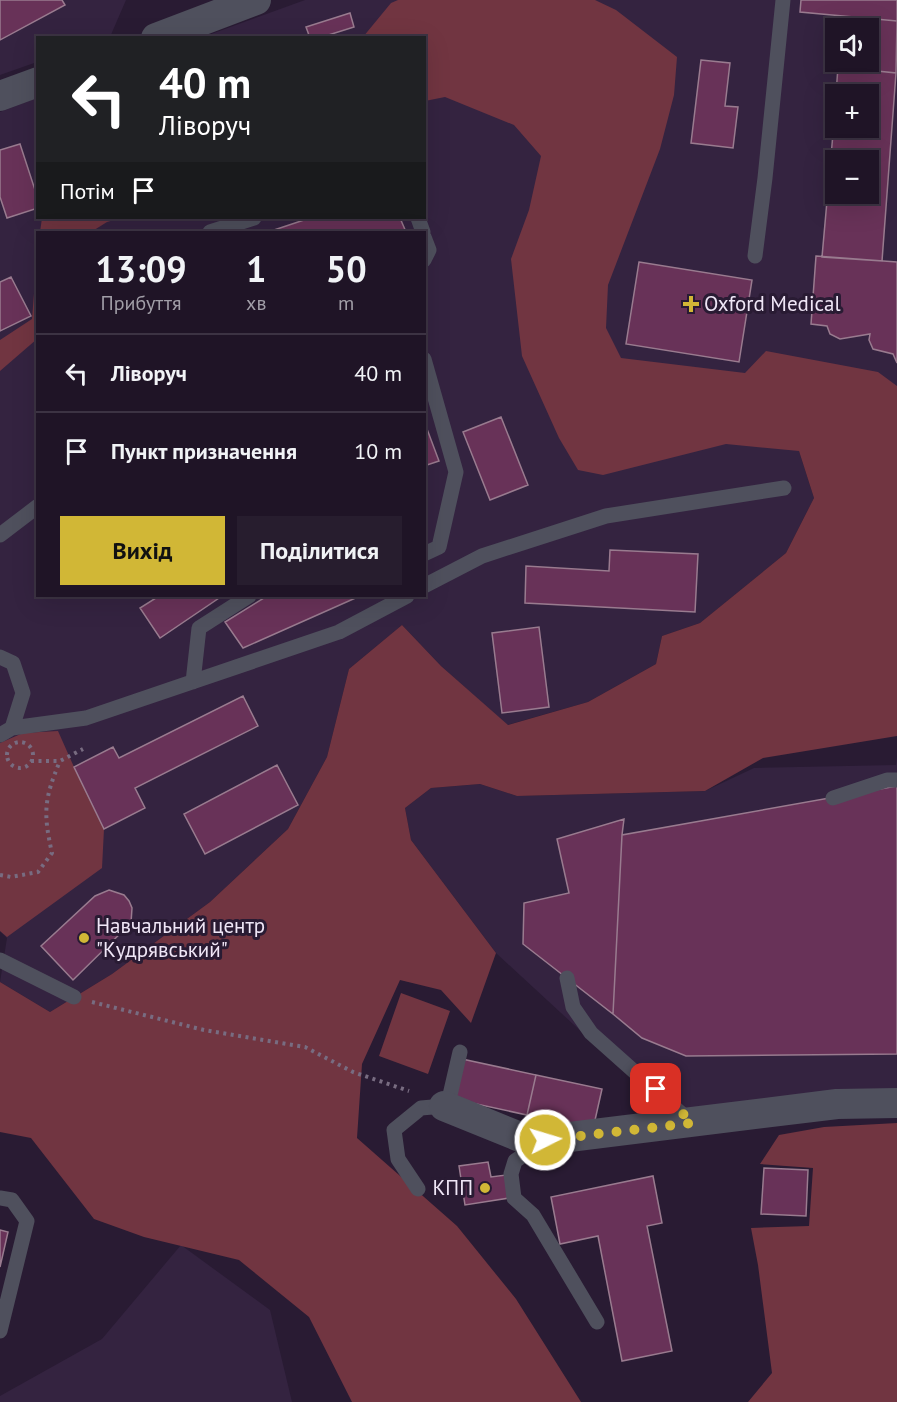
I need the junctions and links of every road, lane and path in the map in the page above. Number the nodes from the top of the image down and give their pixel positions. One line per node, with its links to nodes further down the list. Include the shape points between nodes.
1 (256, 0): 3 (street)
2 (783, 0): 10 (lane)
3 (161, 36)
4 (36, 83): 5 (street)
5 (0, 96)
6 (251, 219): 7 (lane)
7 (213, 231)
8 (426, 241): 9 (lane)
9 (426, 256)
10 (755, 256)
11 (426, 366): 15 (lane, via 456,472 439,547)
12 (784, 488): 16 (lane, via 606,516 482,556)
13 (36, 508): 14 (lane)
14 (0, 535)
15 (426, 553)
16 (426, 585)
17 (247, 597): 20 (lane, via 199,628)
18 (405, 597): 20 (lane, via 339,632)
19 (0, 657): 21 (lane, via 13,663 23,693)
20 (193, 681): 21 (lane, via 86,718)
21 (6, 732)
22 (83, 749): 24 (path)
23 (32, 761): 23 (path, via 31,748 24,742 8,749 8,761 14,767 22,768); 24 (path)
24 (60, 761): 27 (path, via 45,805 52,853 38,872)
25 (897, 780): 26 (lane)
26 (833, 798)
27 (0, 875)
28 (0, 960): 30 (lane)
29 (567, 978): 35 (lane, via 573,1007 591,1033)
30 (74, 997): 32 (path, via 204,1030 305,1047 353,1072)
31 (460, 1052): 34 (lane)
32 (399, 1087)
33 (897, 1103): 35 (street, via 837,1104)
34 (446, 1107): 36 (street, via 520,1137); 37 (lane, via 421,1108 394,1130 398,1159)
35 (693, 1123): 36 (street)
36 (545, 1140): 39 (lane, via 515,1161 511,1174 514,1198 533,1215)
37 (418, 1189)
38 (0, 1198): 40 (lane, via 12,1200 27,1221)
39 (597, 1322)
40 (0, 1331)

